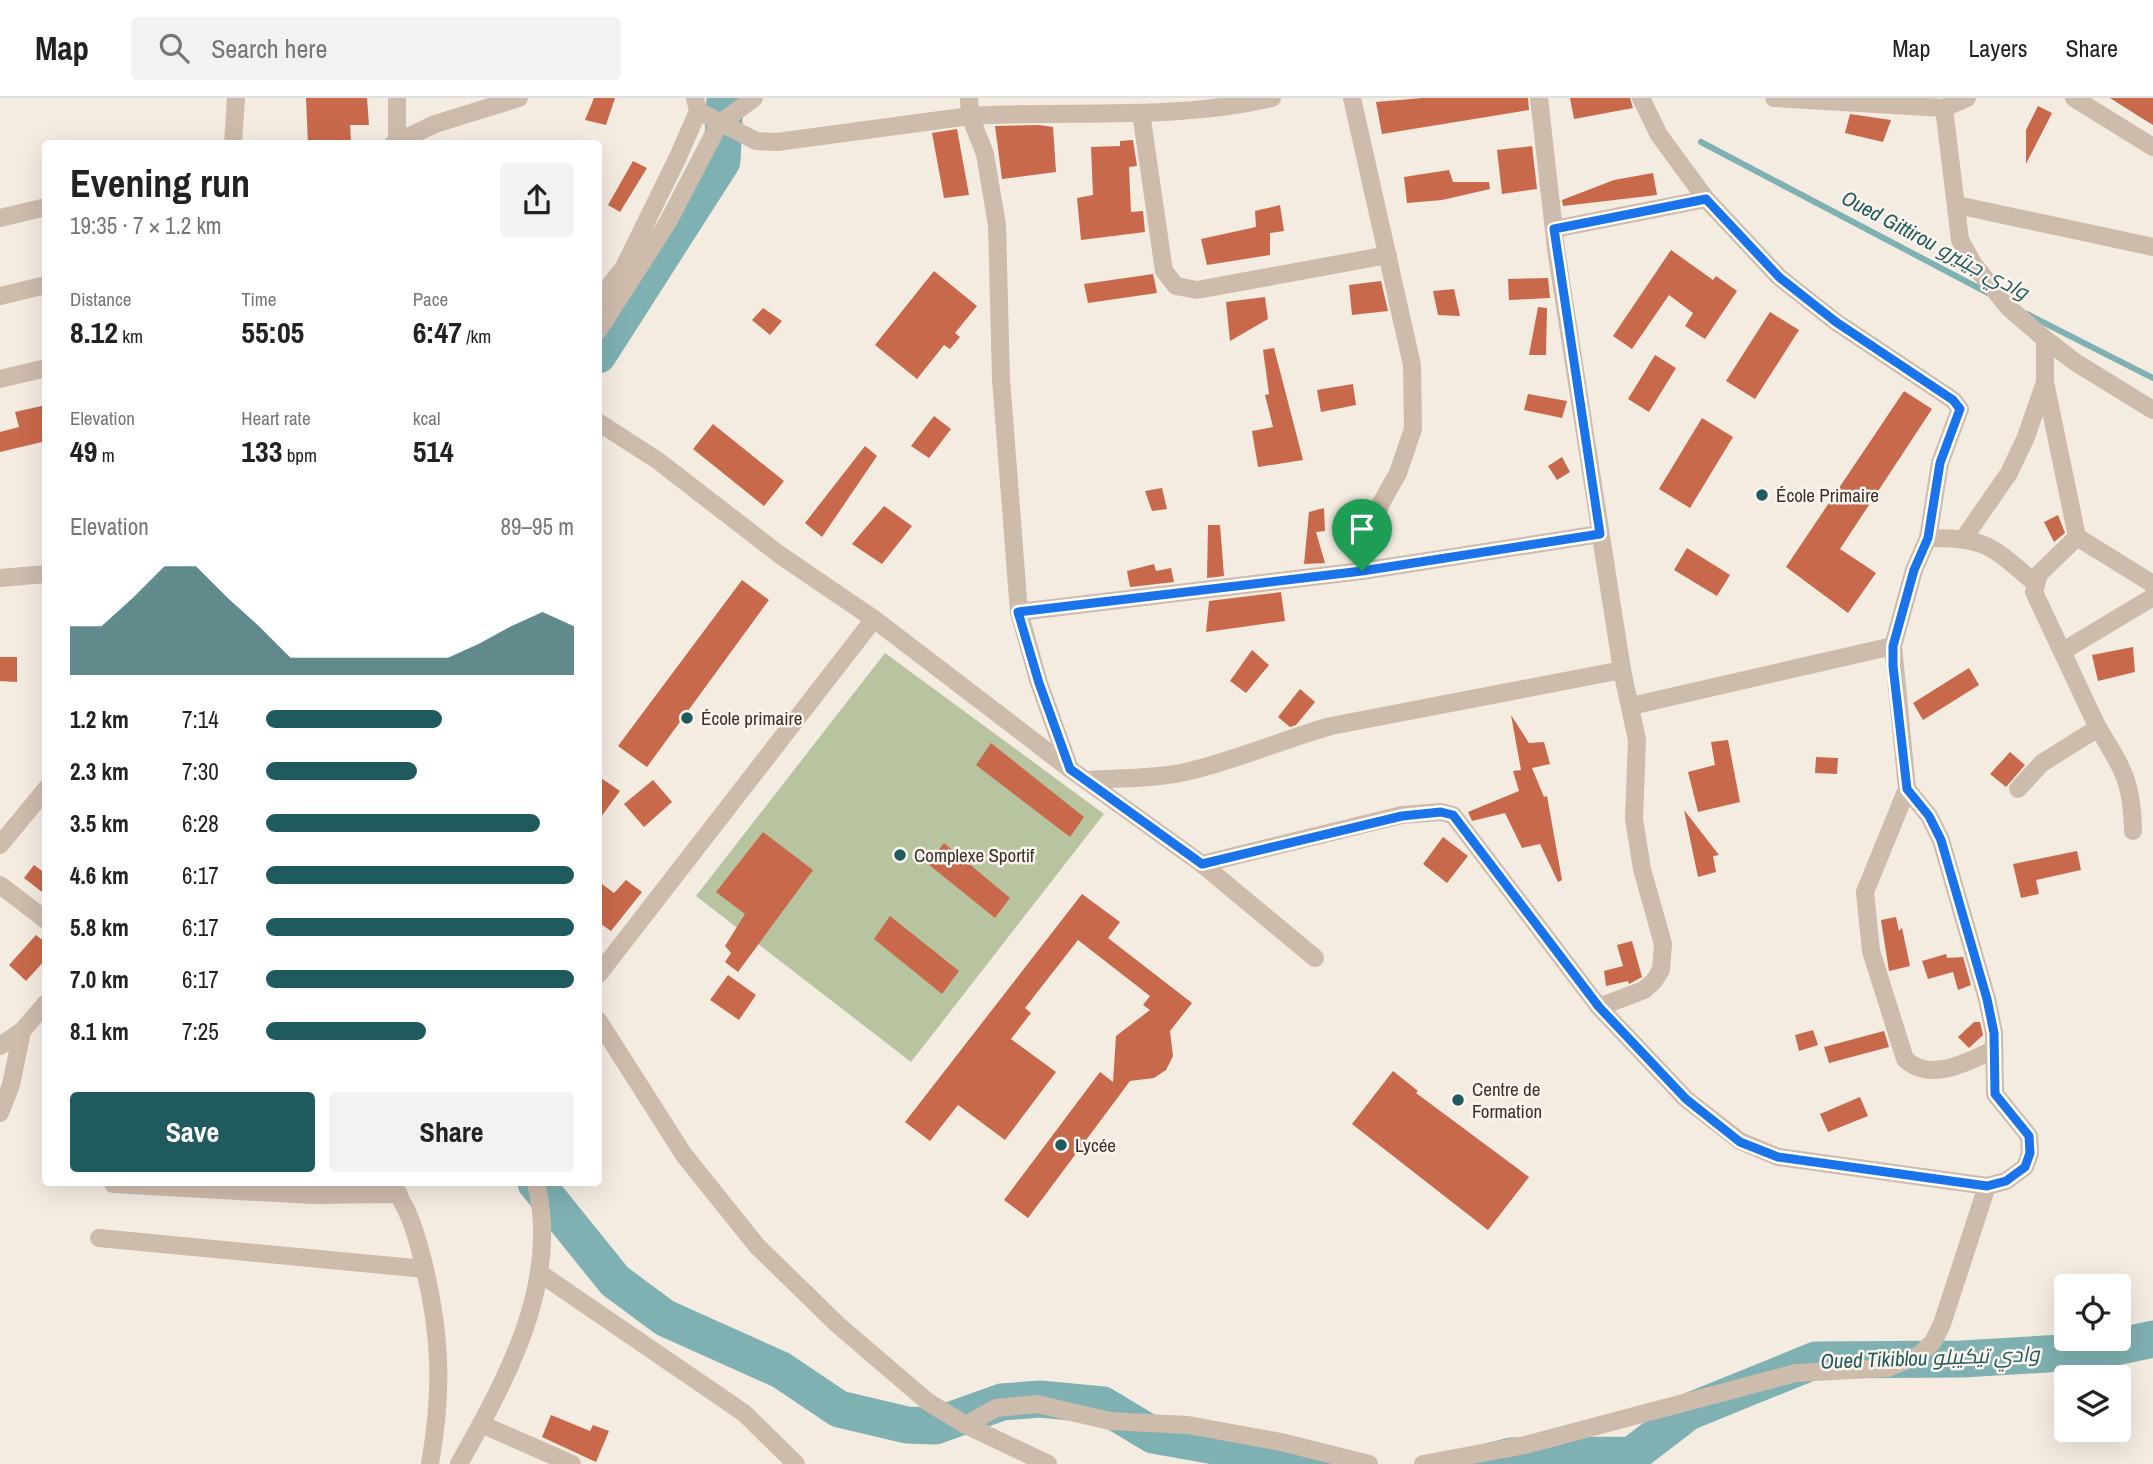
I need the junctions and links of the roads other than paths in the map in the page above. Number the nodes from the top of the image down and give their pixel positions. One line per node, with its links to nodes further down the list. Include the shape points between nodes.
1 (236, 98): 17 (street)
2 (397, 98): 18 (street)
3 (519, 98): 19 (street)
4 (754, 98): 16 (street)
5 (1272, 98): 15 (street, via 1177,113)
6 (1352, 98): 27 (street)
7 (1539, 98): 25 (street)
8 (1641, 98): 21 (street, via 1659,135)
9 (1773, 98): 14 (street)
10 (1967, 98): 14 (street)
11 (2074, 98): 20 (street)
12 (696, 104): 16 (street); 29 (street, via 623,269)
13 (970, 107): 15 (street); 16 (street, via 777,142 756,141); 48 (street, via 985,153 998,225 1001,379)
14 (1944, 108): 22 (street)
15 (1141, 113): 27 (street, via 1164,271 1176,286 1197,290)
16 (719, 124): 31 (street, via 668,222)
17 (233, 140)
18 (395, 140)
19 (399, 140)
20 (2153, 147)
21 (1706, 199): 25 (street); 40 (street, via 1779,277 1836,322 1958,404 1960,415 1940,463)
22 (1957, 205): 26 (street); 32 (street, via 1960,240 1974,265 2009,308)
23 (42, 208): 24 (street)
24 (0, 218)
25 (1554, 229): 38 (street)
26 (2153, 247)
27 (1388, 256): 42 (street, via 1412,365 1415,407 1407,450 1380,505)
28 (42, 286): 30 (street)
29 (602, 295)
30 (0, 296)
31 (602, 325)
32 (2045, 339): 35 (street); 36 (street)
33 (42, 369): 34 (street)
34 (0, 379)
35 (2045, 382): 39 (street); 41 (street, via 2009,473)
36 (2153, 410)
37 (602, 425): 49 (street)
38 (1600, 534): 42 (street); 52 (street)
39 (2077, 537): 45 (street); 46 (street)
40 (1928, 538): 41 (street); 50 (street)
41 (1965, 538): 45 (street, via 1992,547)
42 (1362, 571): 48 (street)
43 (42, 574): 44 (street)
44 (0, 578)
45 (2035, 583): 51 (street, via 2034,592)
46 (2153, 584)
47 (2153, 597): 51 (street)
48 (1018, 612): 55 (street)
49 (874, 619): 55 (street); 66 (street)
50 (1893, 646): 53 (street); 57 (street)
51 (2063, 651): 54 (street)
52 (1622, 670): 53 (street); 56 (street, via 1331,726 1184,773)
53 (1631, 706): 67 (street, via 1637,740 1634,819 1664,957 1661,970 1644,990)
54 (2098, 728): 58 (street, via 2042,762); 60 (street, via 2126,772 2133,798)
55 (1070, 769): 56 (street)
56 (1087, 780): 62 (street)
57 (1907, 789): 72 (street, via 1941,840 1987,999); 72 (street, via 1866,892 1871,951 1895,1037 1905,1059 1919,1067 1955,1068)
58 (2018, 789)
59 (42, 794): 61 (street)
60 (2133, 831)
61 (0, 845)
62 (1202, 864): 65 (street); 67 (street, via 1402,816 1453,815)
63 (0, 885): 64 (street)
64 (42, 917)
65 (1315, 958)
66 (602, 970)
67 (1599, 1007): 76 (street, via 1686,1099 1740,1142 1778,1157)
68 (42, 1008): 70 (street)
69 (602, 1026): 82 (street, via 684,1155 757,1246 838,1325 928,1402)
70 (22, 1031): 71 (street); 73 (street)
71 (0, 1046)
72 (1993, 1050): 76 (street, via 1995,1094 2024,1127 2030,1153 2025,1167 2006,1181)
73 (0, 1113)
74 (149, 1186): 77 (street, via 313,1195)
75 (536, 1186): 80 (street)
76 (1987, 1186): 89 (street, via 1942,1324 1933,1342 1904,1363 1888,1368 1796,1373 1537,1442)
77 (394, 1189): 79 (street, via 416,1235)
78 (99, 1238): 79 (street)
79 (425, 1269): 83 (street, via 436,1310 440,1375)
80 (541, 1274): 81 (street, via 526,1328); 86 (street, via 744,1413)
81 (481, 1424): 84 (street); 85 (street)
82 (966, 1425): 87 (street); 88 (street, via 996,1408 1037,1404 1110,1421 1188,1425)
83 (430, 1464)
84 (459, 1464)
85 (572, 1464)
86 (796, 1464)
87 (1048, 1464)
88 (1370, 1464)
89 (1423, 1464)

